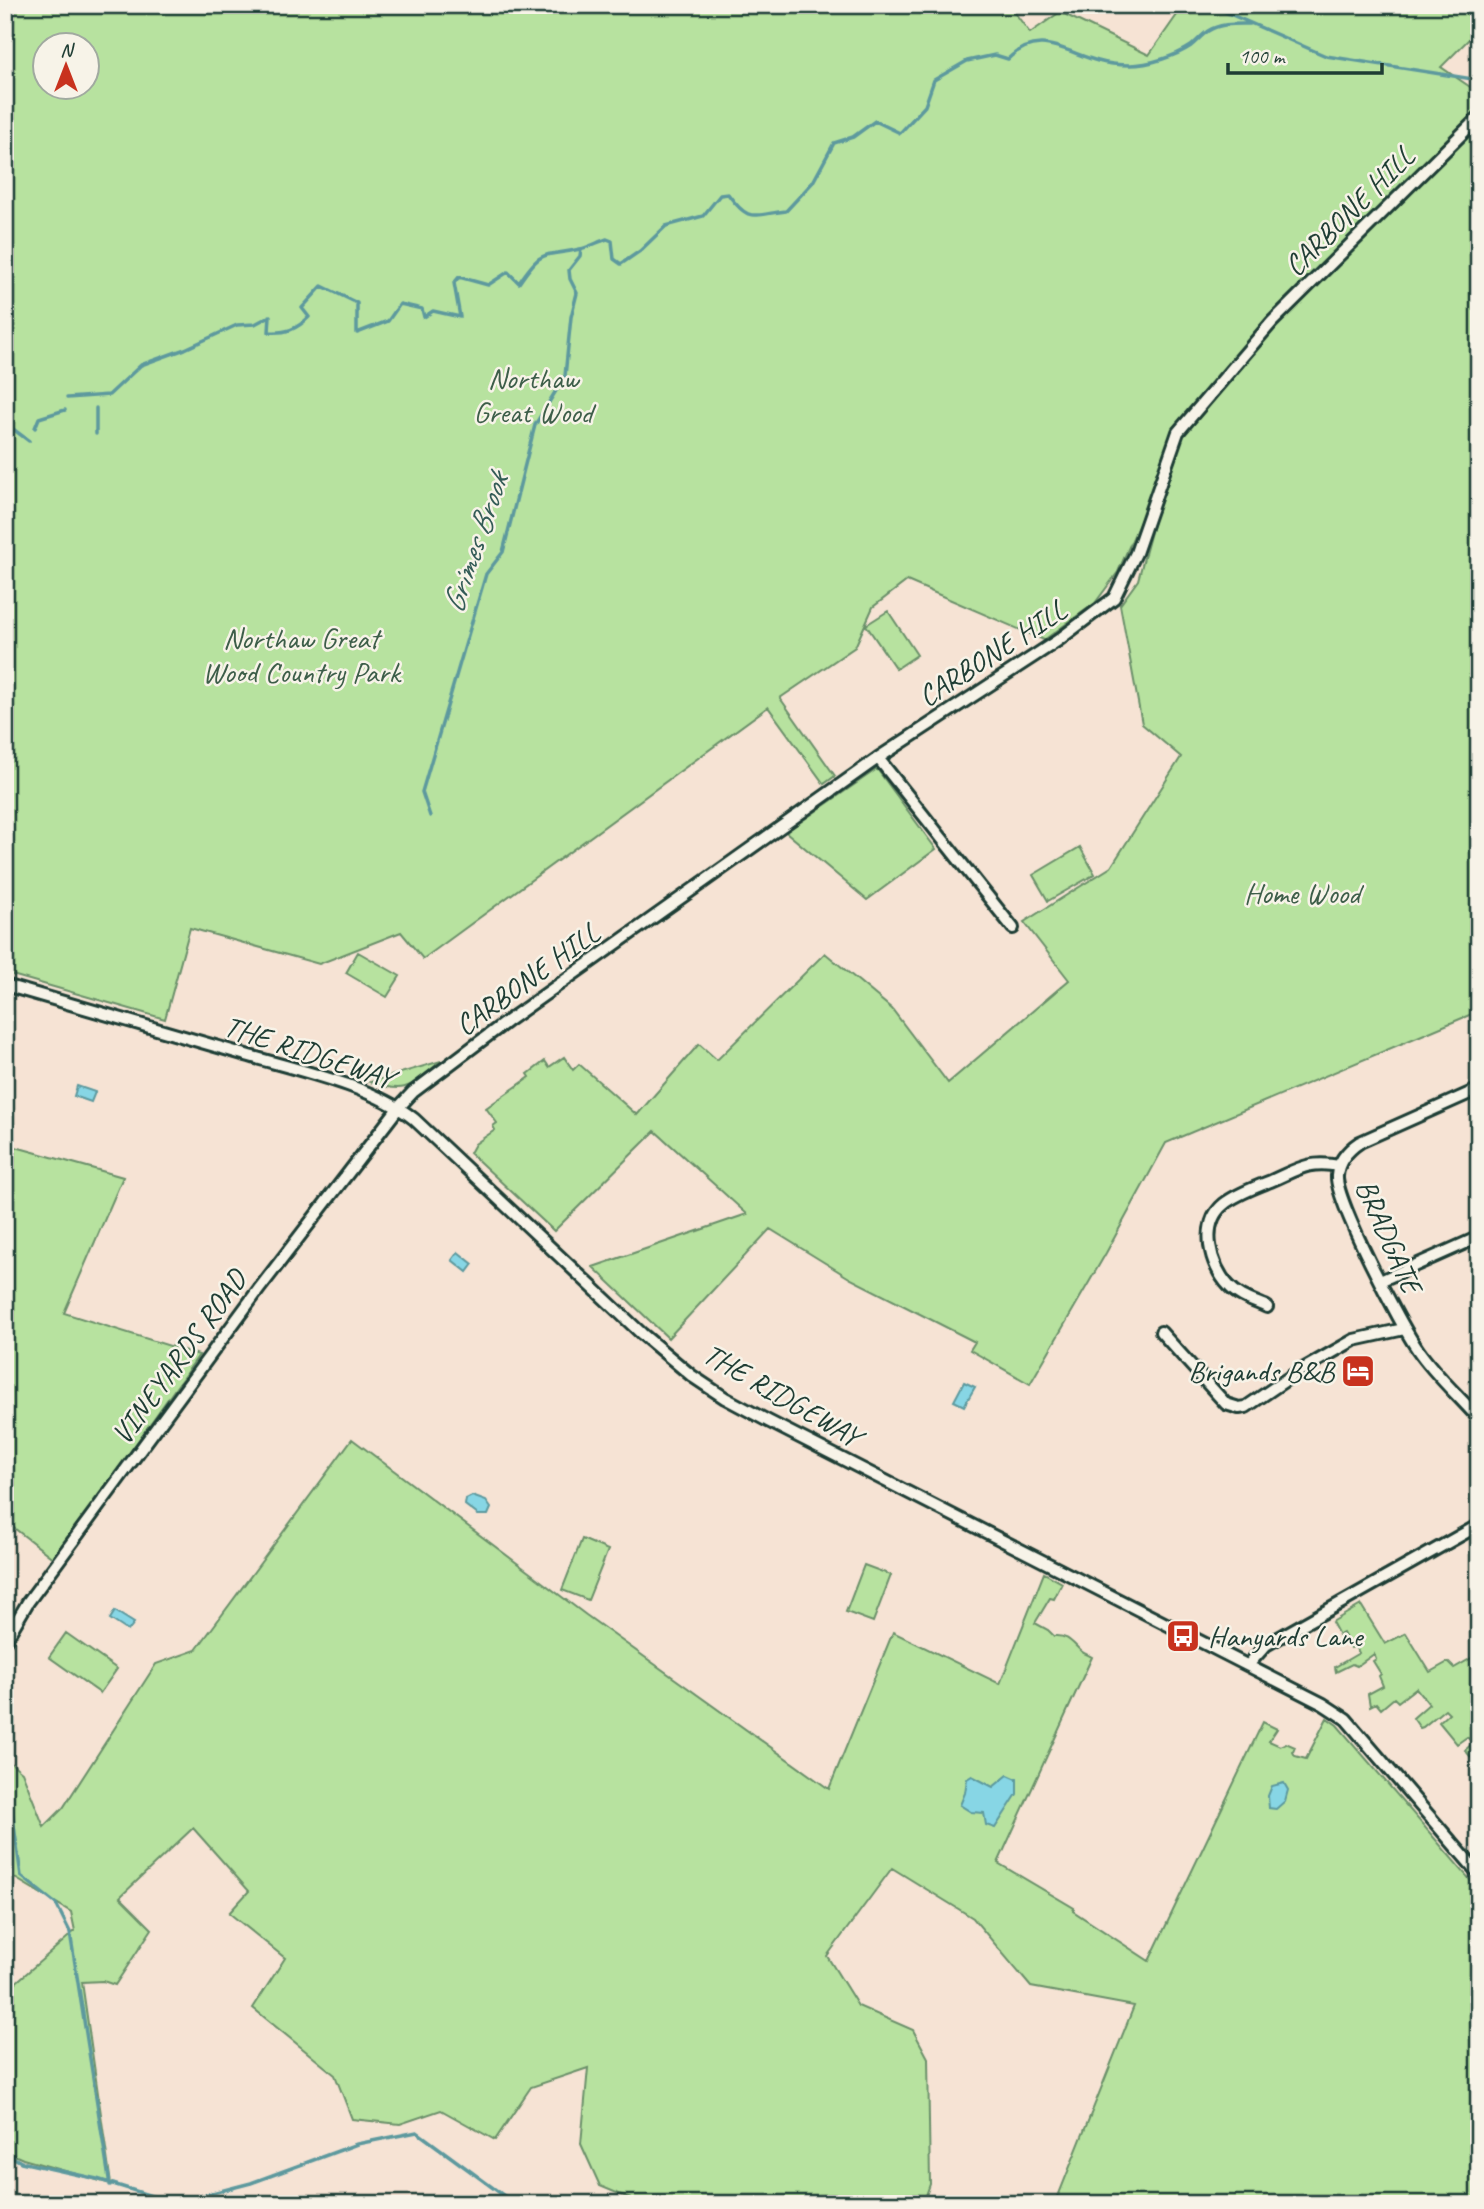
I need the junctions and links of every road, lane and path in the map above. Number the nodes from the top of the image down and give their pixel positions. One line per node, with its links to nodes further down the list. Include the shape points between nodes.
1 (1479, 117): 2 (street, CARBONE HILL, via 1272,322 1178,432 1136,553 1114,597 1057,641)
2 (877, 758): 3 (street); 6 (street, CARBONE HILL, via 516,1015)
3 (1013, 928)
4 (5, 985): 6 (street, THE RIDGEWAY, via 290,1068)
5 (1479, 1089): 7 (street, BRADGATE, via 1360,1142)
6 (399, 1107): 15 (street, VINEYARDS ROAD, via 36,1592); 16 (street, THE RIDGEWAY, via 642,1334 714,1391)
7 (1339, 1166): 9 (street, BRADGATE, via 1339,1192); 10 (street, via 1310,1164 1236,1197 1218,1210 1212,1221 1212,1256 1222,1277 1241,1295)
8 (1479, 1237): 9 (street)
9 (1380, 1281): 11 (street, BRADGATE)
10 (1267, 1307)
11 (1404, 1329): 12 (street, via 1354,1340 1239,1408 1226,1404); 13 (street, BRADGATE)
12 (1161, 1332)
13 (1479, 1419)
14 (1479, 1525): 16 (street, via 1266,1644)
15 (5, 1641)
16 (1248, 1664): 17 (street, THE RIDGEWAY, via 1346,1719)
17 (1479, 1874)

